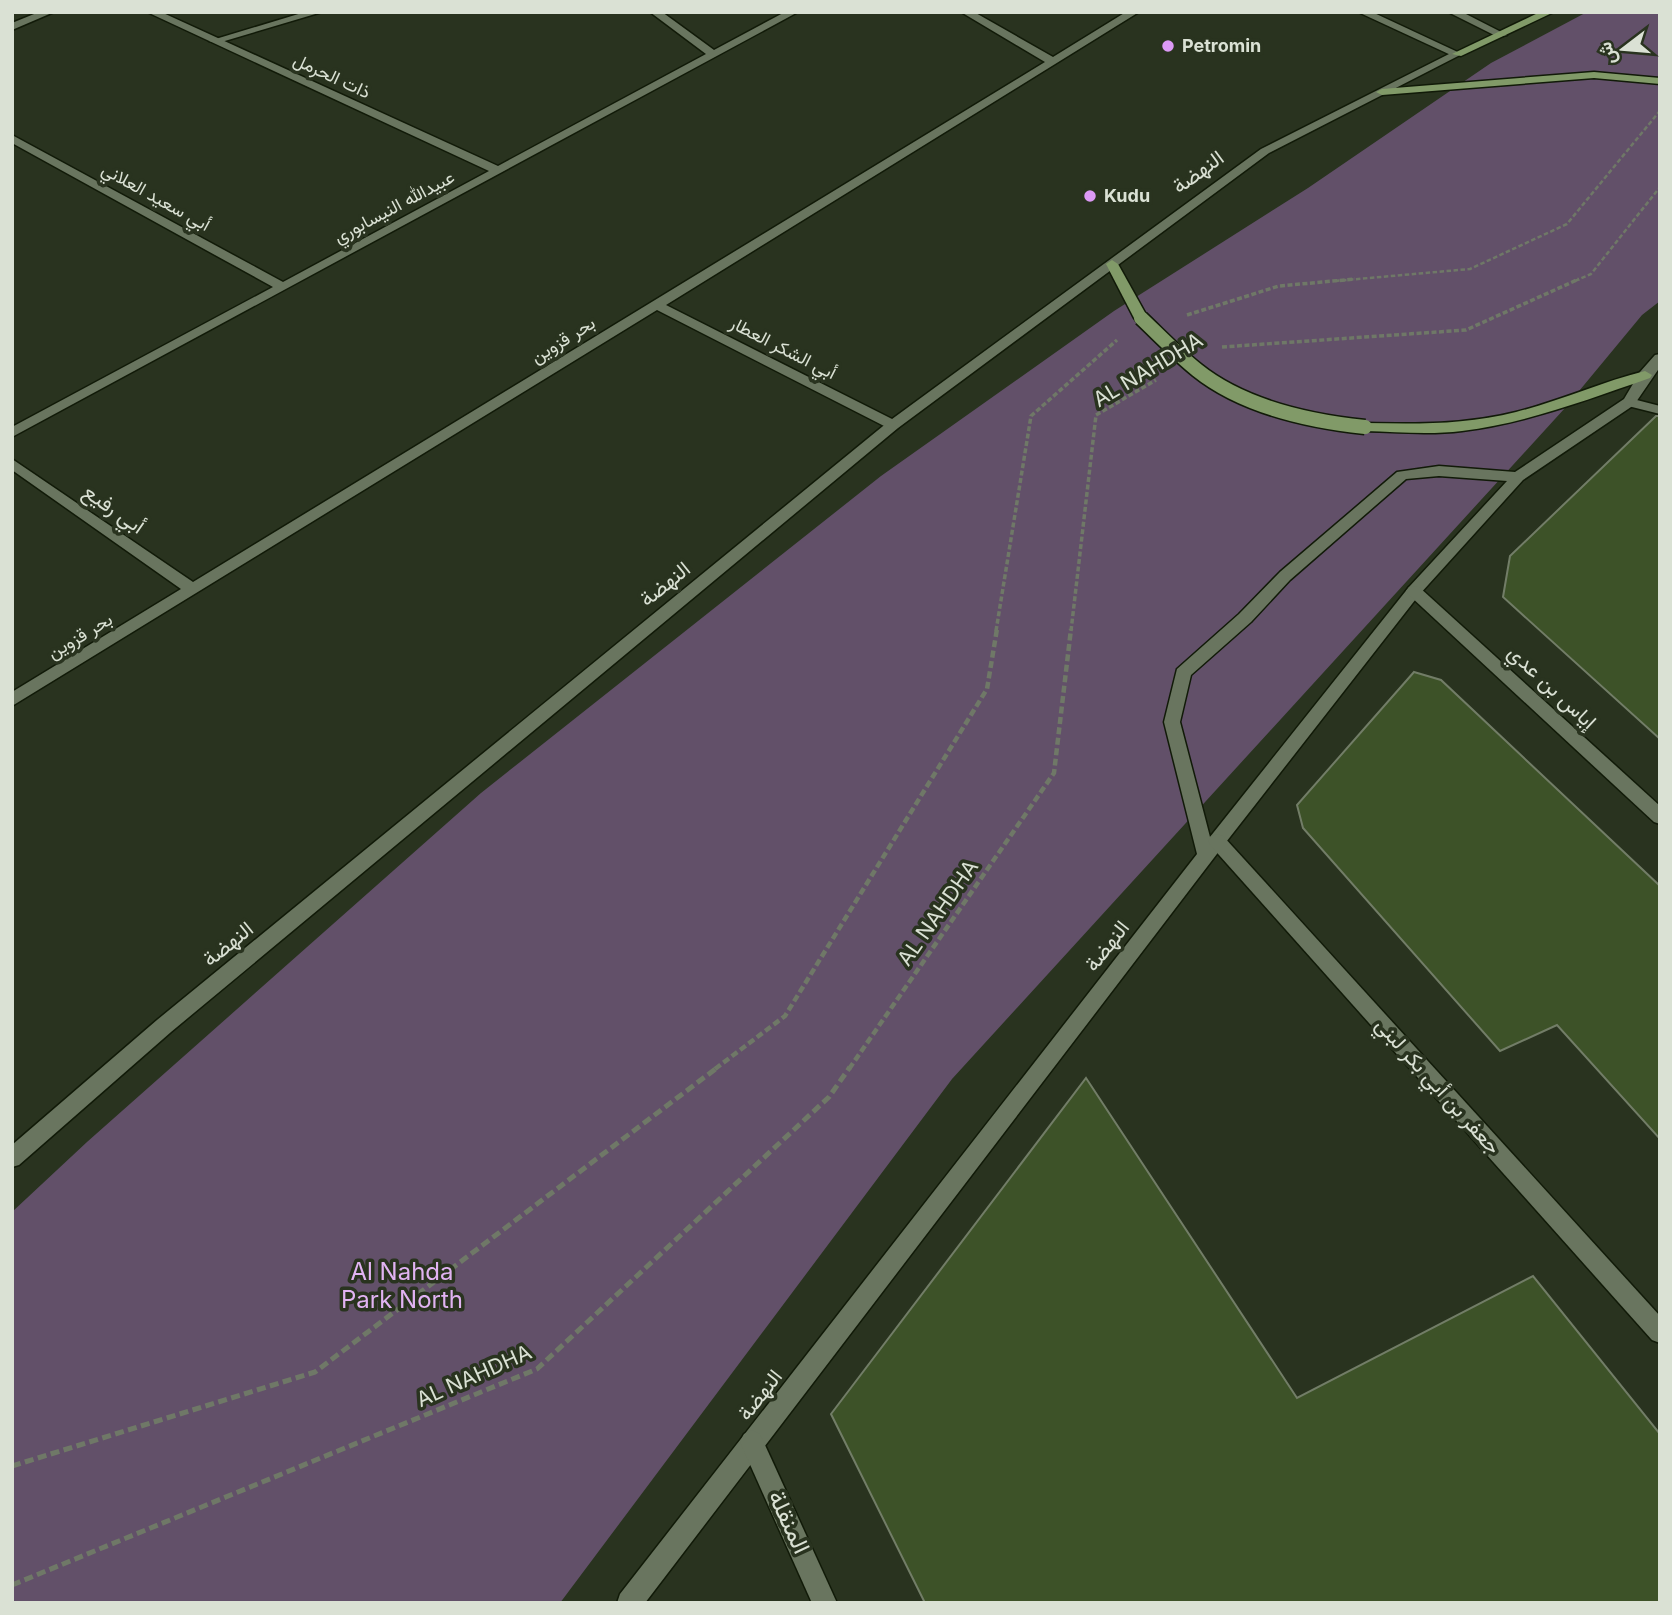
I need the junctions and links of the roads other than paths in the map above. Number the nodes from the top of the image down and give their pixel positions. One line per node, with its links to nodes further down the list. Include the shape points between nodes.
1 (49, 12): 11 (street)
2 (152, 12): 13 (street, ذات الحرمل)
3 (317, 12): 13 (street)
4 (655, 12): 15 (street)
5 (793, 12): 15 (street, عبيدالله النيسابوري)
6 (966, 12): 16 (street)
7 (1134, 12): 16 (street, بحر قزوين)
8 (1363, 12): 14 (street)
9 (1452, 12): 12 (street)
10 (1549, 12): 12 (main road, النهضة)
11 (12, 27)
12 (1502, 35): 14 (main road, النهضة)
13 (214, 41): 20 (street, ذات الحرمل)
14 (1457, 54): 18 (street, النهضة)
15 (714, 55): 20 (street, عبيدالله النيسابوري)
16 (1053, 62): 23 (street, بحر قزوين)
17 (1660, 81): 18 (main road, النهضة, via 1594,75)
18 (1381, 92): 21 (street, النهضة, via 1265,150)
19 (12, 138): 22 (street, أبي سعيد العلاني)
20 (498, 171): 22 (street, عبيدالله النيسابوري)
21 (1111, 264): 25 (main road, bridge, via 1141,318 1198,371 1238,395 1318,422 1472,426 1538,411); 28 (street, النهضة)
22 (283, 287): 29 (street, عبيدالله النيسابوري)
23 (656, 305): 28 (street, أبي الشكر العطار); 32 (street, بحر قزوين)
24 (1660, 358): 25 (street, النهضة)
25 (1645, 375): 26 (street, النهضة)
26 (1629, 402): 27 (street); 31 (street, النهضة)
27 (1660, 410)
28 (893, 425): 37 (street, النهضة)
29 (12, 433)
30 (12, 463): 32 (street, أبي رفيع)
31 (1518, 477): 33 (street, النهضة); 36 (street, via 1438,471 1402,475 1285,576 1183,673 1172,722)
32 (192, 589): 34 (street, بحر قزوين)
33 (1414, 591): 35 (street, إياس بن عدي); 36 (street, النهضة)
34 (12, 700)
35 (1660, 817)
36 (1211, 848): 38 (street, جعفر بن أبي بكر لبني); 39 (street, النهضة)
37 (12, 1158)
38 (1660, 1332)
39 (752, 1442): 40 (street, النهضة); 41 (street, المنقلة)
40 (629, 1603)
41 (825, 1603)

